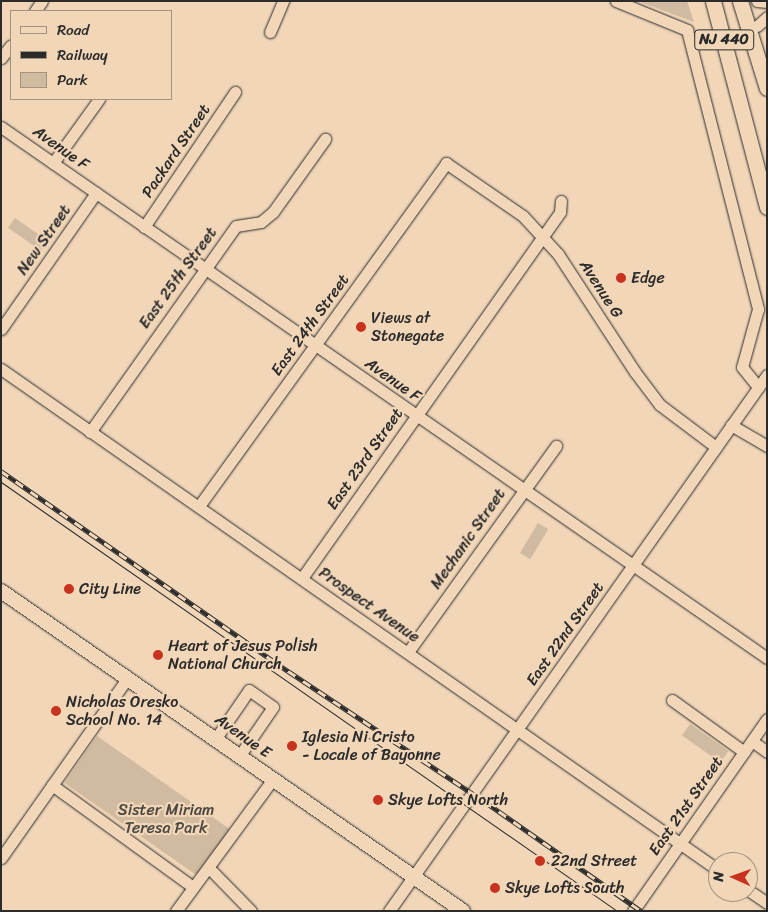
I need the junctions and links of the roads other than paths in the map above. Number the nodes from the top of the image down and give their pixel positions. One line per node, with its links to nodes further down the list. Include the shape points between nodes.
1 (283, 1): 9 (street)
2 (616, 1): 30 (street, via 687,30 758,308 742,367)
3 (713, 1): 22 (highway, NJ 440)
4 (740, 1): 13 (highway, NJ 440)
5 (748, 1): 8 (highway)
6 (757, 1): 7 (street)
7 (767, 2)
8 (762, 22): 12 (highway)
9 (270, 32)
10 (10, 46): 11 (street)
11 (1, 58)
12 (767, 76)
13 (767, 88)
14 (235, 92): 23 (street, Packard Street)
15 (98, 100): 18 (street)
16 (1, 127): 18 (street, Avenue F)
17 (325, 139): 25 (street, East 25th Street, via 273,212 261,222 236,226)
18 (53, 163): 20 (street, Avenue F)
19 (446, 163): 24 (street, Avenue G, via 523,216); 27 (street, East 24th Street)
20 (96, 193): 23 (street, Avenue F); 26 (street, New Street)
21 (561, 201): 24 (street, East 23rd Street, via 560,212)
22 (767, 207)
23 (144, 227): 25 (street, Avenue F)
24 (542, 236): 31 (street, East 23rd Street); 36 (street, Avenue G, via 558,254 660,405)
25 (204, 269): 27 (street, Avenue F); 33 (street, East 25th Street)
26 (1, 329)
27 (315, 346): 31 (street, Avenue F); 38 (street, East 24th Street)
28 (1, 369): 33 (street, Prospect Avenue)
29 (767, 375): 30 (street, East 22nd Street)
30 (758, 387): 32 (street, East 22nd Street)
31 (416, 416): 37 (street, Avenue F); 40 (street, East 23rd Street)
32 (731, 425): 35 (street); 36 (street, East 22nd Street)
33 (90, 432): 38 (street, Prospect Avenue)
34 (556, 446): 37 (street, Mechanic Street)
35 (767, 446)
36 (716, 447): 39 (street, East 22nd Street)
37 (523, 489): 39 (street, Avenue F); 42 (street, Mechanic Street)
38 (199, 506): 40 (street, Prospect Avenue)
39 (633, 566): 43 (street, Avenue F); 47 (street, East 22nd Street)
40 (302, 578): 42 (street, Prospect Avenue)
41 (1, 591): 44 (main road, Avenue E)
42 (408, 652): 47 (street, Prospect Avenue)
43 (767, 658)
44 (128, 677): 48 (main road, Avenue E); 54 (street)
45 (672, 700): 50 (street)
46 (767, 719): 49 (street, East 21st Street)
47 (517, 730): 55 (street, Prospect Avenue); 59 (street, East 22nd Street)
48 (216, 738): 52 (main road, Avenue E); 52 (street, via 249,690 273,707)
49 (752, 742): 50 (street, East 21st Street); 51 (street)
50 (744, 752): 55 (street, East 21st Street)
51 (767, 752)
52 (240, 755): 53 (main road, Avenue E)
53 (273, 779): 58 (street); 59 (main road, Avenue E)
54 (52, 784): 56 (street); 60 (street)
55 (680, 844): 57 (street, Prospect Avenue); 65 (street, East 21st Street)
56 (1, 858)
57 (708, 863)
58 (209, 868): 60 (street); 62 (street)
59 (414, 876): 63 (street, East 22nd Street); 64 (main road, Avenue E)
60 (193, 887): 61 (street)
61 (176, 911)
62 (251, 911)
63 (389, 911)
64 (464, 911)
65 (633, 911)

